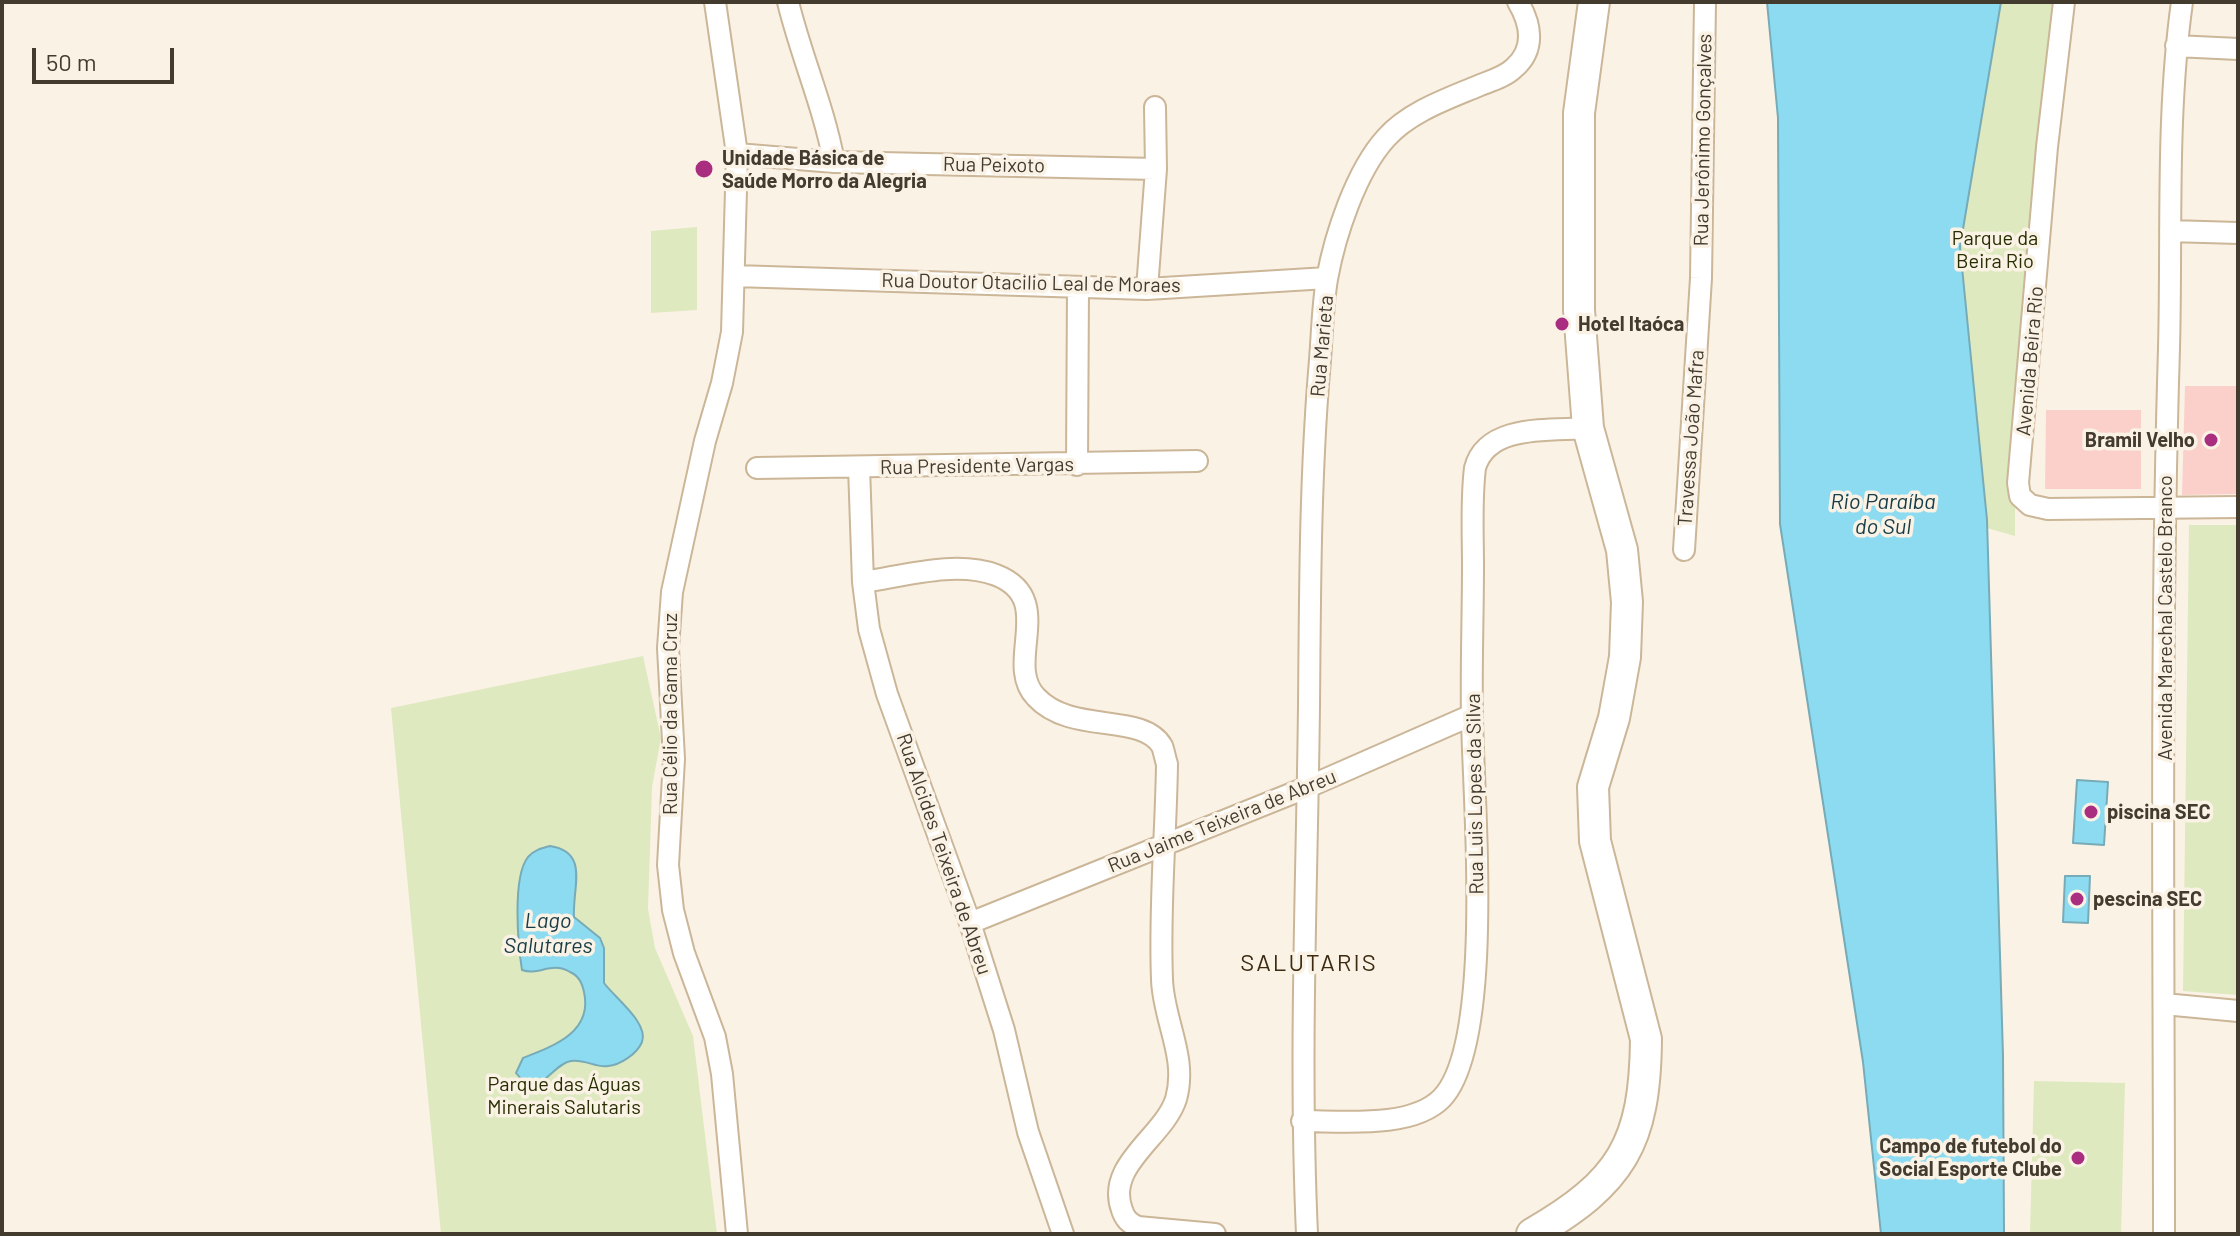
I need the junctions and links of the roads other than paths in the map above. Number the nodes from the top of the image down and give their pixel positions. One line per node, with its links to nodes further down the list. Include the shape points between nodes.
1 (715, 2): 11 (street, Rua Célio da Gama Cruz)
2 (788, 2): 12 (street)
3 (1518, 2): 17 (street, Rua Marieta, via 1528,21 1525,54 1507,73 1443,100 1386,137 1353,194)
4 (1594, 2): 21 (main road, via 1583,66 1578,152 1579,310)
5 (1705, 2): 18 (street, Rua Jerônimo Gonçalves)
6 (2064, 2): 27 (street, Avenida Beira Rio, via 2018,483 2023,501 2048,509)
7 (2182, 2): 8 (street, Avenida Marechal Castelo Branco)
8 (2176, 46): 9 (street); 14 (street, Avenida Marechal Castelo Branco)
9 (2238, 49)
10 (1155, 107): 13 (street)
11 (737, 154): 12 (street, Rua Peixoto); 16 (street, Rua Célio da Gama Cruz)
12 (834, 162): 13 (street, Rua Peixoto)
13 (1156, 169): 20 (street)
14 (2170, 231): 15 (street); 27 (street, Avenida Marechal Castelo Branco)
15 (2238, 233)
16 (735, 276): 19 (street, Rua Doutor Otacilio Leal de Moraes); 37 (street, Rua Célio da Gama Cruz, via 722,383 672,592 668,648 674,759 668,865 684,953 715,1037 722,1074)
17 (1327, 278): 20 (street, Rua Doutor Otacilio Leal de Moraes); 31 (street, Rua Marieta, via 1314,432)
18 (1701, 278): 28 (street, Travessa João Mafra)
19 (1078, 287): 20 (street, Rua Doutor Otacilio Leal de Moraes); 23 (street)
20 (1147, 289)
21 (1588, 428): 30 (street, Rua Luis Lopes da Silva, via 1513,434 1488,447 1477,461); 41 (main road, via 1622,550 1627,602 1625,657 1593,787 1592,815 1646,1039 1646,1069 1639,1117 1616,1166 1598,1189)
22 (1197, 461): 23 (street, Rua Presidente Vargas)
23 (1077, 465): 24 (street, Rua Presidente Vargas)
24 (859, 467): 25 (street, Rua Presidente Vargas); 29 (street, Rua Alcides Teixeira de Abreu)
25 (757, 468)
26 (2238, 507): 27 (street)
27 (2164, 509): 34 (street, Avenida Marechal Castelo Branco)
28 (1684, 550)
29 (863, 582): 32 (street, via 948,570 997,575 1015,587 1030,623 1023,665 1026,685 1037,699 1070,719 1134,727 1152,734 1162,747 1167,764); 33 (street, Rua Alcides Teixeira de Abreu, via 887,694)
30 (1472, 715): 31 (street, Rua Jaime Teixeira de Abreu); 36 (street, Rua Luis Lopes da Silva, via 1478,886 1475,967 1461,1067 1440,1100 1410,1116)
31 (1308, 787): 32 (street, Rua Jaime Teixeira de Abreu); 36 (street, Rua Marieta)
32 (1166, 844): 33 (street, Rua Jaime Teixeira de Abreu); 39 (street, via 1162,983 1180,1078 1169,1115 1126,1169 1119,1203 1129,1223 1138,1227)
33 (970, 923): 38 (street, Rua Alcides Teixeira de Abreu, via 1035,1155)
34 (2164, 1004): 35 (street); 42 (street, Avenida Marechal Castelo Branco)
35 (2238, 1011)
36 (1302, 1121): 40 (street, Rua Marieta)
37 (737, 1234)
38 (1063, 1234)
39 (1215, 1234)
40 (1307, 1234)
41 (1532, 1234)
42 (2164, 1234)

